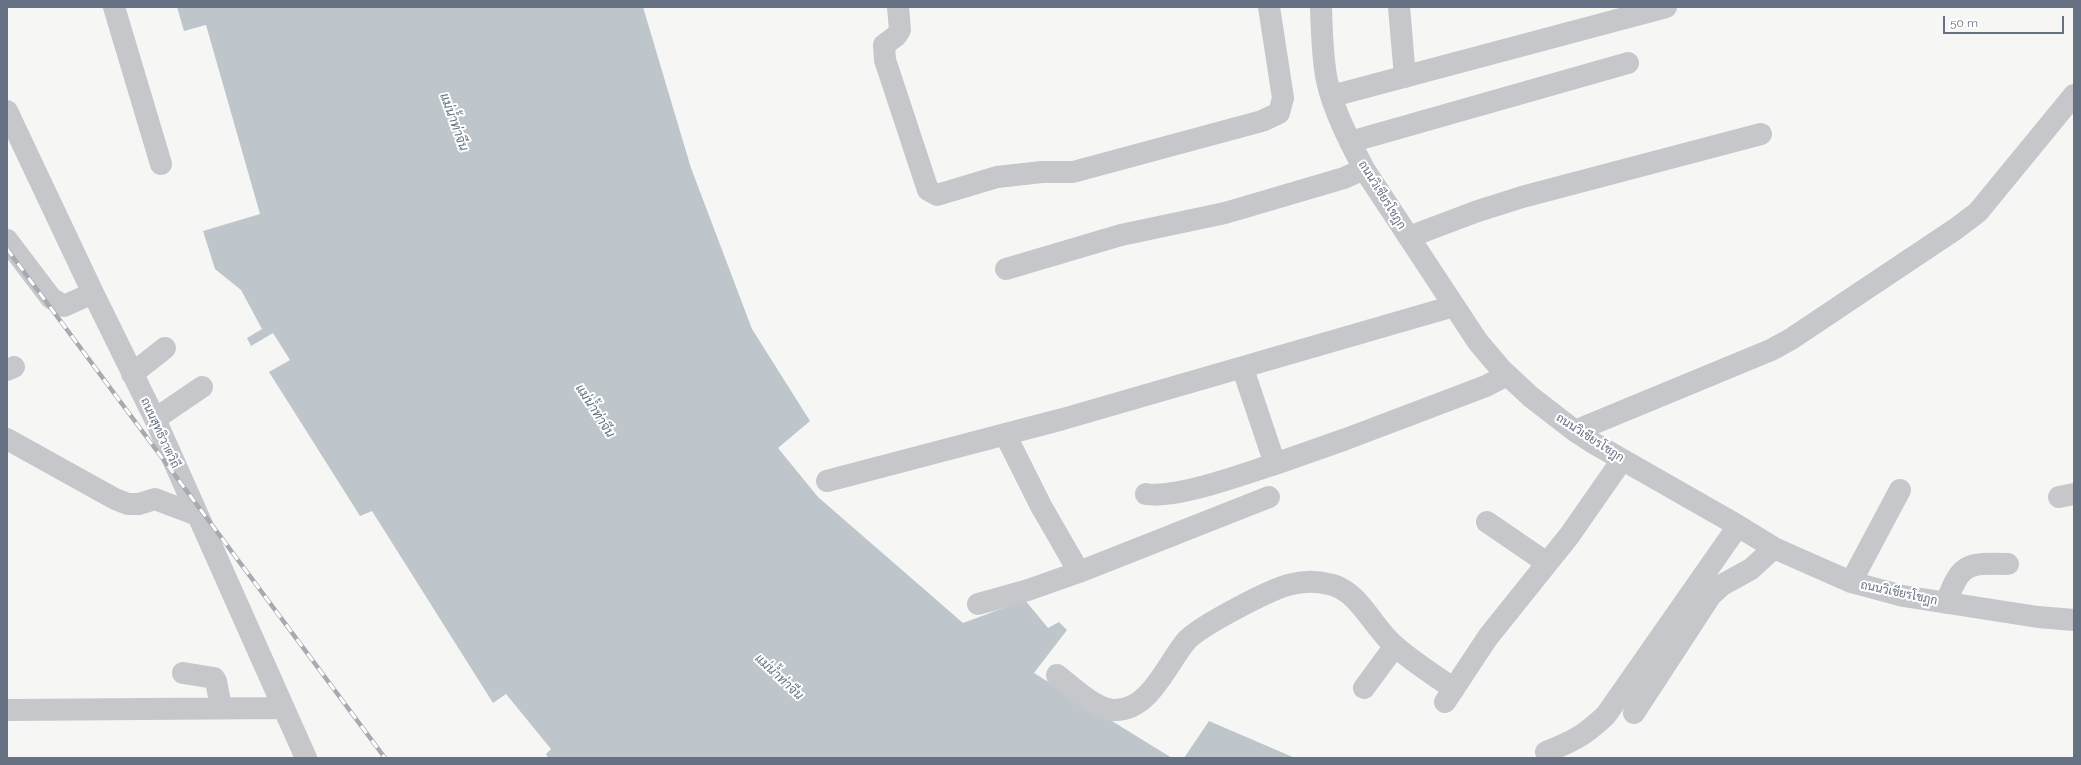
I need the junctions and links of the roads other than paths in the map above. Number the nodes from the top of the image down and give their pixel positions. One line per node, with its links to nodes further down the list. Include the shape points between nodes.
1 (114, 7): 14 (street)
2 (898, 7): 3 (street, via 900,30 884,45 885,60 928,190 937,195 997,177 1042,172 1073,172 1262,121 1279,113 1283,98)
3 (1269, 7)
4 (1321, 7): 10 (street, ถนนวิเชียรโชฎก, via 1327,80)
5 (1399, 7): 8 (street)
6 (1666, 7): 8 (street)
7 (1628, 62): 13 (street)
8 (1405, 76): 10 (street)
9 (2074, 95): 27 (street, via 1978,212 1957,228 1778,346)
10 (1332, 96): 13 (street, ถนนวิเชียรโชฎก)
11 (7, 111): 19 (street, ถนนสุทธิวาตวิถี)
12 (1761, 134): 16 (street, via 1522,197)
13 (1350, 142): 15 (street, ถนนวิเชียรโชฎก)
14 (162, 164)
15 (1364, 169): 16 (street, ถนนวิเชียรโชฎก); 18 (street, via 1344,178 1232,211 1121,235)
16 (1408, 237): 20 (street, ถนนวิเชียรโชฎก)
17 (7, 240): 19 (street, via 50,298 64,306)
18 (1006, 269)
19 (92, 293): 23 (street, ถนนสุทธิวาตวิถี)
20 (1454, 306): 22 (street); 24 (street, ถนนวิเชียรโชฎก, via 1478,342)
21 (164, 348): 23 (street)
22 (1243, 369): 28 (street); 31 (street)
23 (132, 374): 26 (street, ถนนสุทธิวาตวิถี)
24 (1507, 375): 27 (street, ถนนวิเชียรโชฎก); 31 (street, via 1449,400)
25 (202, 387): 26 (street)
26 (155, 419): 36 (street, ถนนสุทธิวาตวิถี)
27 (1575, 431): 30 (street, ถนนวิเชียรโชฎก)
28 (1005, 434): 32 (street); 42 (street, via 1041,506)
29 (7, 439): 36 (street, via 115,499 134,504 155,499)
30 (1622, 460): 38 (street, ถนนวิเชียรโชฎก); 40 (street)
31 (1275, 464): 34 (street, via 1176,493 1156,496)
32 (828, 481)
33 (1900, 490): 43 (street)
34 (1146, 494)
35 (1269, 497): 42 (street)
36 (197, 514): 52 (street, ถนนสุทธิวาตวิถี)
37 (1487, 522): 40 (street)
38 (1738, 526): 39 (street, ถนนวิเชียรโชฎก); 55 (street, via 1606,714 1587,733)
39 (1774, 548): 43 (street, ถนนวิเชียรโชฎก); 54 (street, via 1751,569 1711,594)
40 (1548, 563): 47 (street, via 1488,637 1450,695)
41 (2008, 564): 44 (street, via 1977,564 1966,568 1957,576)
42 (1079, 572): 45 (street)
43 (1851, 582): 44 (street, ถนนวิเชียรโชฎก, via 1876,590)
44 (1946, 603): 46 (street, ถนนวิเชียรโชฎก)
45 (978, 604)
46 (2074, 620)
47 (1395, 646): 49 (street, via 1345,591 1322,582 1307,582 1288,585 1202,628 1187,640 1148,694 1126,708 1113,710 1100,706); 50 (street)
48 (183, 673): 51 (street, via 214,678)
49 (1057, 675)
50 (1364, 688)
51 (221, 707): 52 (street); 53 (street)
52 (283, 708): 56 (street, ถนนสุทธิวาตวิถี)
53 (7, 710)
54 (1634, 713)
55 (1546, 752)
56 (306, 758)

